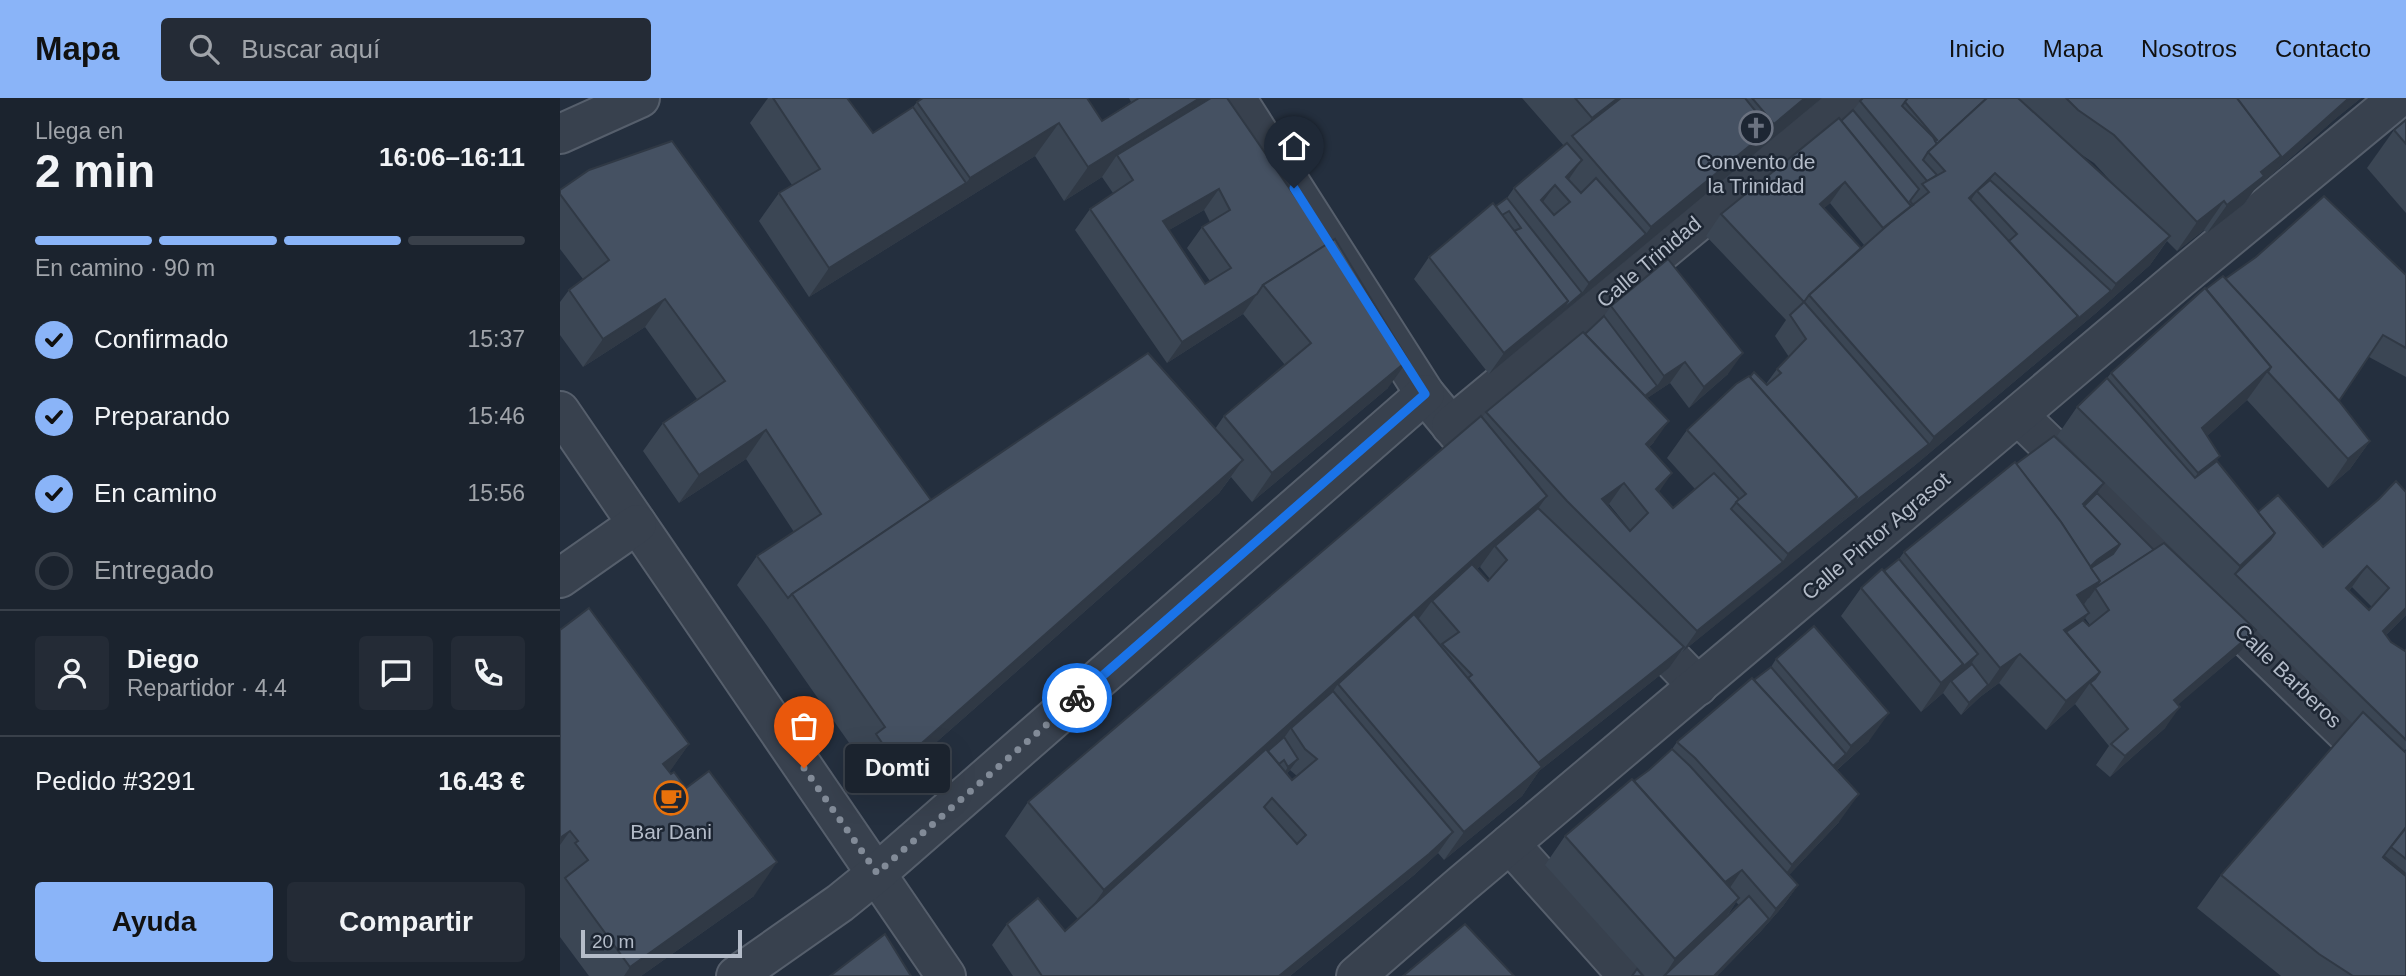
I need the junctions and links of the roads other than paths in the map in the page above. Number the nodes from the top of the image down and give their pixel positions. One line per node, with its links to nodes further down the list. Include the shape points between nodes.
1 (640, 98): 5 (street)
2 (1236, 98): 6 (street)
3 (1847, 98): 9 (street, Calle Trinidad)
4 (2398, 98): 8 (street, Calle Pintor Agrasot, via 2167,266)
5 (560, 134)
6 (1425, 394): 9 (street); 17 (street)
7 (560, 411): 11 (street)
8 (2019, 416): 14 (street, Calle Pintor Agrasot); 15 (street, Calle Barberos)
9 (1451, 426): 10 (street)
10 (1518, 503)
11 (636, 524): 12 (street); 17 (street)
12 (560, 578)
13 (1613, 598): 14 (street)
14 (1698, 686): 16 (street, Calle Pintor Agrasot)
15 (2406, 791)
16 (1510, 844): 20 (street, Calle Pintor Agrasot); 21 (street)
17 (877, 873): 18 (street); 19 (street)
18 (736, 976)
19 (946, 976)
20 (1356, 976)
21 (1628, 976)

